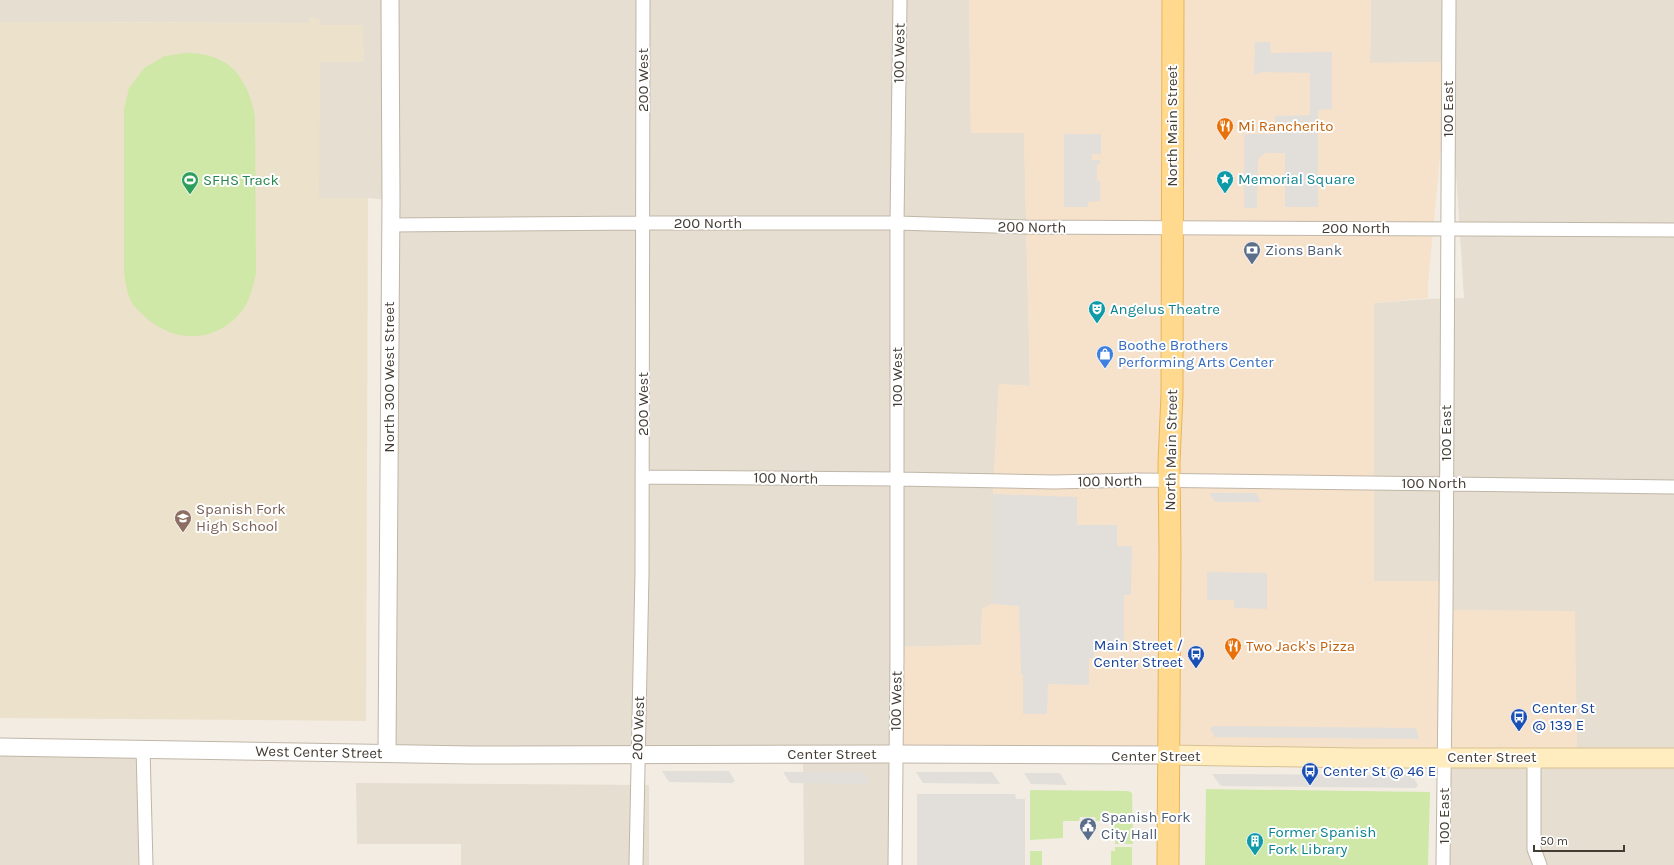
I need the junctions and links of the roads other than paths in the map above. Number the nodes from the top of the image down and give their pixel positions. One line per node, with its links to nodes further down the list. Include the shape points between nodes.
1 (390, 0): 8 (street, North 300 West Street)
2 (644, 0): 6 (street, 200 West)
3 (900, 0): 7 (street, 100 West)
4 (1173, 0): 9 (main road, North Main Street)
5 (1449, 0): 10 (street, 100 East)
6 (643, 223): 7 (street, 200 North); 8 (street, 200 North); 12 (street, 200 West)
7 (897, 223): 9 (street, 200 North); 13 (street, 100 West)
8 (390, 225): 19 (street, North 300 West Street)
9 (1172, 228): 10 (street, 200 North); 14 (main road, North Main Street)
10 (1448, 229): 11 (street, 200 North); 15 (street, 100 East)
11 (1674, 230)
12 (642, 478): 13 (street, 100 North); 20 (street, 200 West)
13 (898, 479): 14 (street, 100 North, via 1054,482); 21 (street, 100 West)
14 (1169, 480): 15 (street, 100 North); 22 (main road, North Main Street)
15 (1446, 483): 16 (street, 100 North); 24 (street, 100 East)
16 (1674, 487)
17 (0, 747): 18 (street, West Center Street)
18 (143, 748): 19 (street, West Center Street); 26 (street)
19 (387, 753): 20 (street, West Center Street)
20 (638, 754): 21 (street, Center Street); 27 (street, 200 West)
21 (895, 754): 22 (street, Center Street); 28 (street, 100 West)
22 (1169, 755): 24 (main road, Center Street); 29 (main road, North Main Street)
23 (1534, 757): 24 (main road, Center Street); 25 (main road, Center Street); 31 (street, via 1534,849)
24 (1444, 758): 30 (street, 100 East)
25 (1674, 758)
26 (146, 865)
27 (636, 865)
28 (895, 865)
29 (1168, 865)
30 (1443, 865)
31 (1540, 865)

